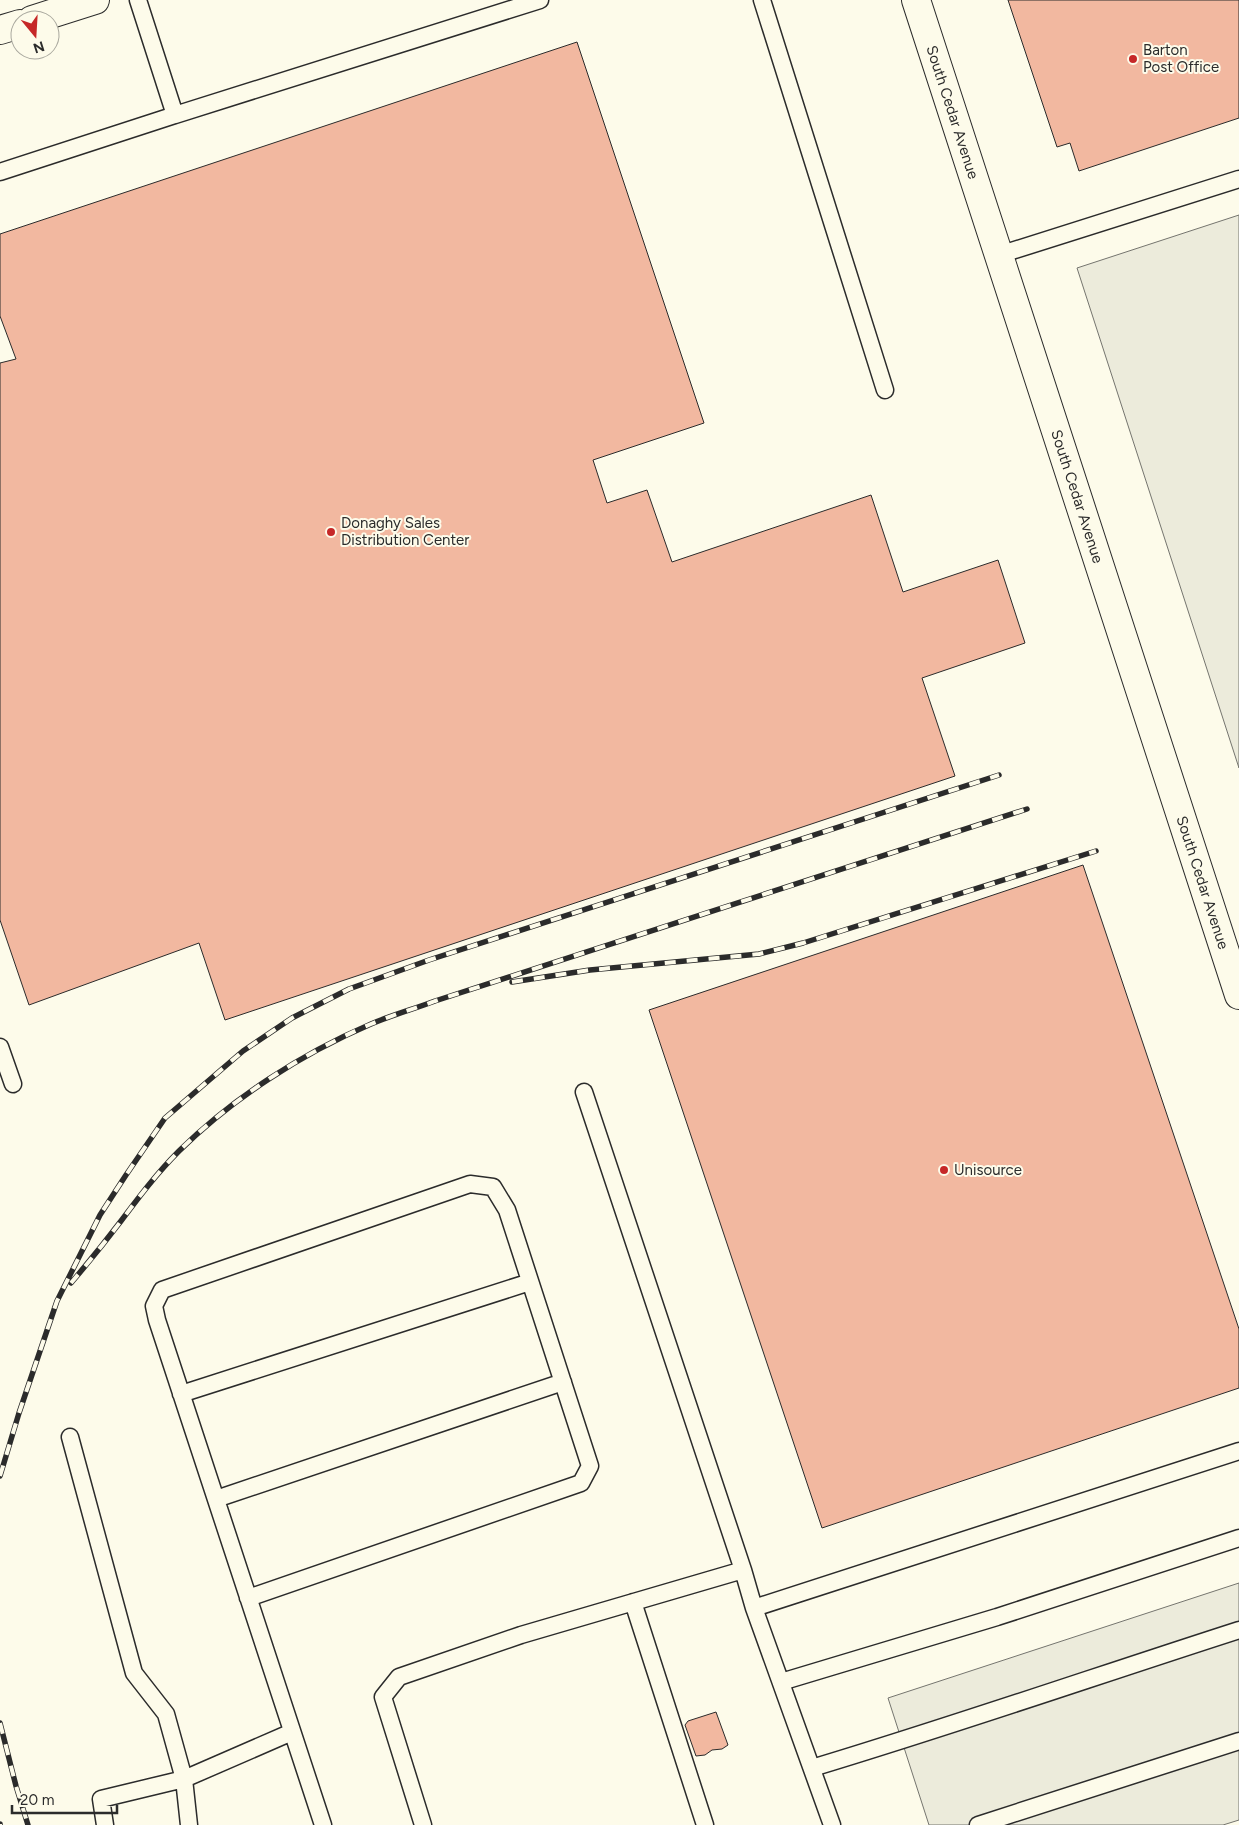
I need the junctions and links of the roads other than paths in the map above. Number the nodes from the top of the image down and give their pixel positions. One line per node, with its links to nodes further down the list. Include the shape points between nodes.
1 (95, 0): 6 (main road)
2 (138, 0): 7 (lane)
3 (540, 0): 7 (lane)
4 (762, 0): 11 (lane)
5 (916, 0): 10 (main road, South Cedar Avenue)
6 (60, 11)
7 (175, 115): 8 (lane)
8 (0, 172)
9 (1239, 178): 10 (lane)
10 (999, 255): 12 (main road, South Cedar Avenue)
11 (885, 390)
12 (1239, 995)
13 (0, 1047): 14 (lane)
14 (13, 1084)
15 (584, 1092): 23 (lane)
16 (530, 1282): 17 (lane); 18 (lane); 18 (lane, via 507,1210 493,1187 470,1184 162,1290 154,1306 156,1320)
17 (563, 1382): 21 (lane); 24 (lane, via 590,1466 581,1483)
18 (181, 1394): 21 (lane)
19 (70, 1436): 32 (lane, via 134,1673 166,1714)
20 (1239, 1451): 26 (lane)
21 (216, 1499): 24 (lane)
22 (1239, 1538): 28 (lane, via 997,1617)
23 (743, 1570): 25 (lane); 26 (lane)
24 (248, 1598): 29 (lane)
25 (633, 1602): 36 (lane, via 521,1635 399,1677 383,1697); 37 (lane)
26 (754, 1608): 28 (lane)
27 (1239, 1630): 31 (lane)
28 (781, 1682): 31 (lane)
29 (292, 1732): 32 (lane); 35 (lane)
30 (1239, 1741): 39 (lane)
31 (812, 1768): 38 (lane)
32 (184, 1779): 33 (lane, via 101,1799); 34 (lane)
33 (104, 1825)
34 (189, 1825)
35 (323, 1825)
36 (423, 1825)
37 (705, 1825)
38 (832, 1825)
39 (978, 1825)

